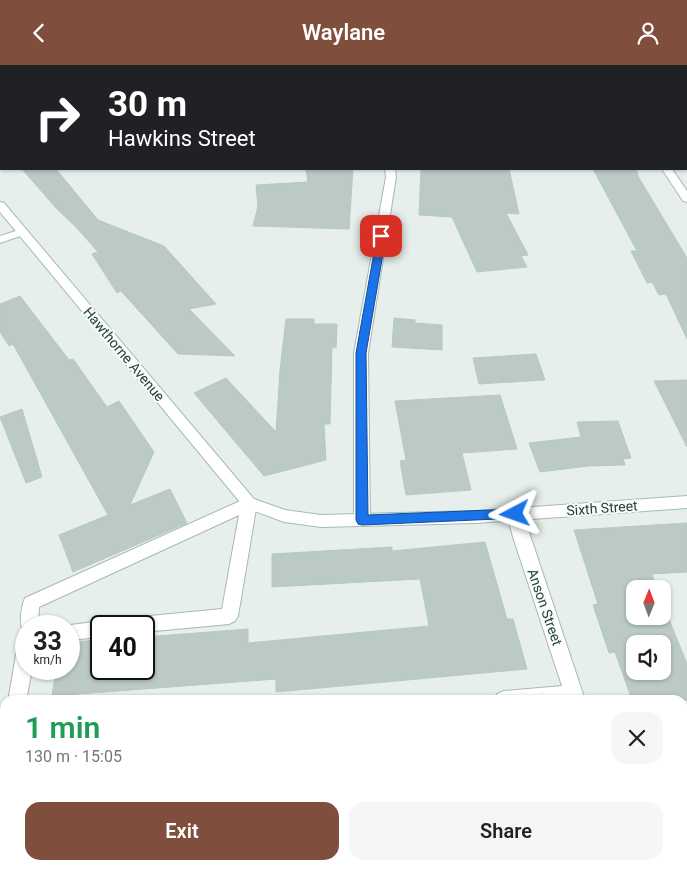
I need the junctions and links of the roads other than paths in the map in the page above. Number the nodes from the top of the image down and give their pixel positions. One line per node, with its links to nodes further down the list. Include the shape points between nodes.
1 (390, 170): 10 (street, via 361,353)
2 (668, 170): 3 (street)
3 (687, 199)
4 (0, 205): 5 (street, Hawthorne Avenue)
5 (22, 232): 6 (street); 8 (street, Hawthorne Avenue)
6 (0, 240)
7 (687, 501): 9 (street, Sixth Street)
8 (249, 503): 10 (street, Sixth Street, via 284,516 321,521); 11 (street, via 31,603); 12 (street, via 229,616)
9 (515, 514): 10 (street, Sixth Street); 15 (street, Anson Street)
10 (362, 520)
11 (30, 615)
12 (155, 623)
13 (21, 680): 14 (street)
14 (18, 695)
15 (574, 695)

